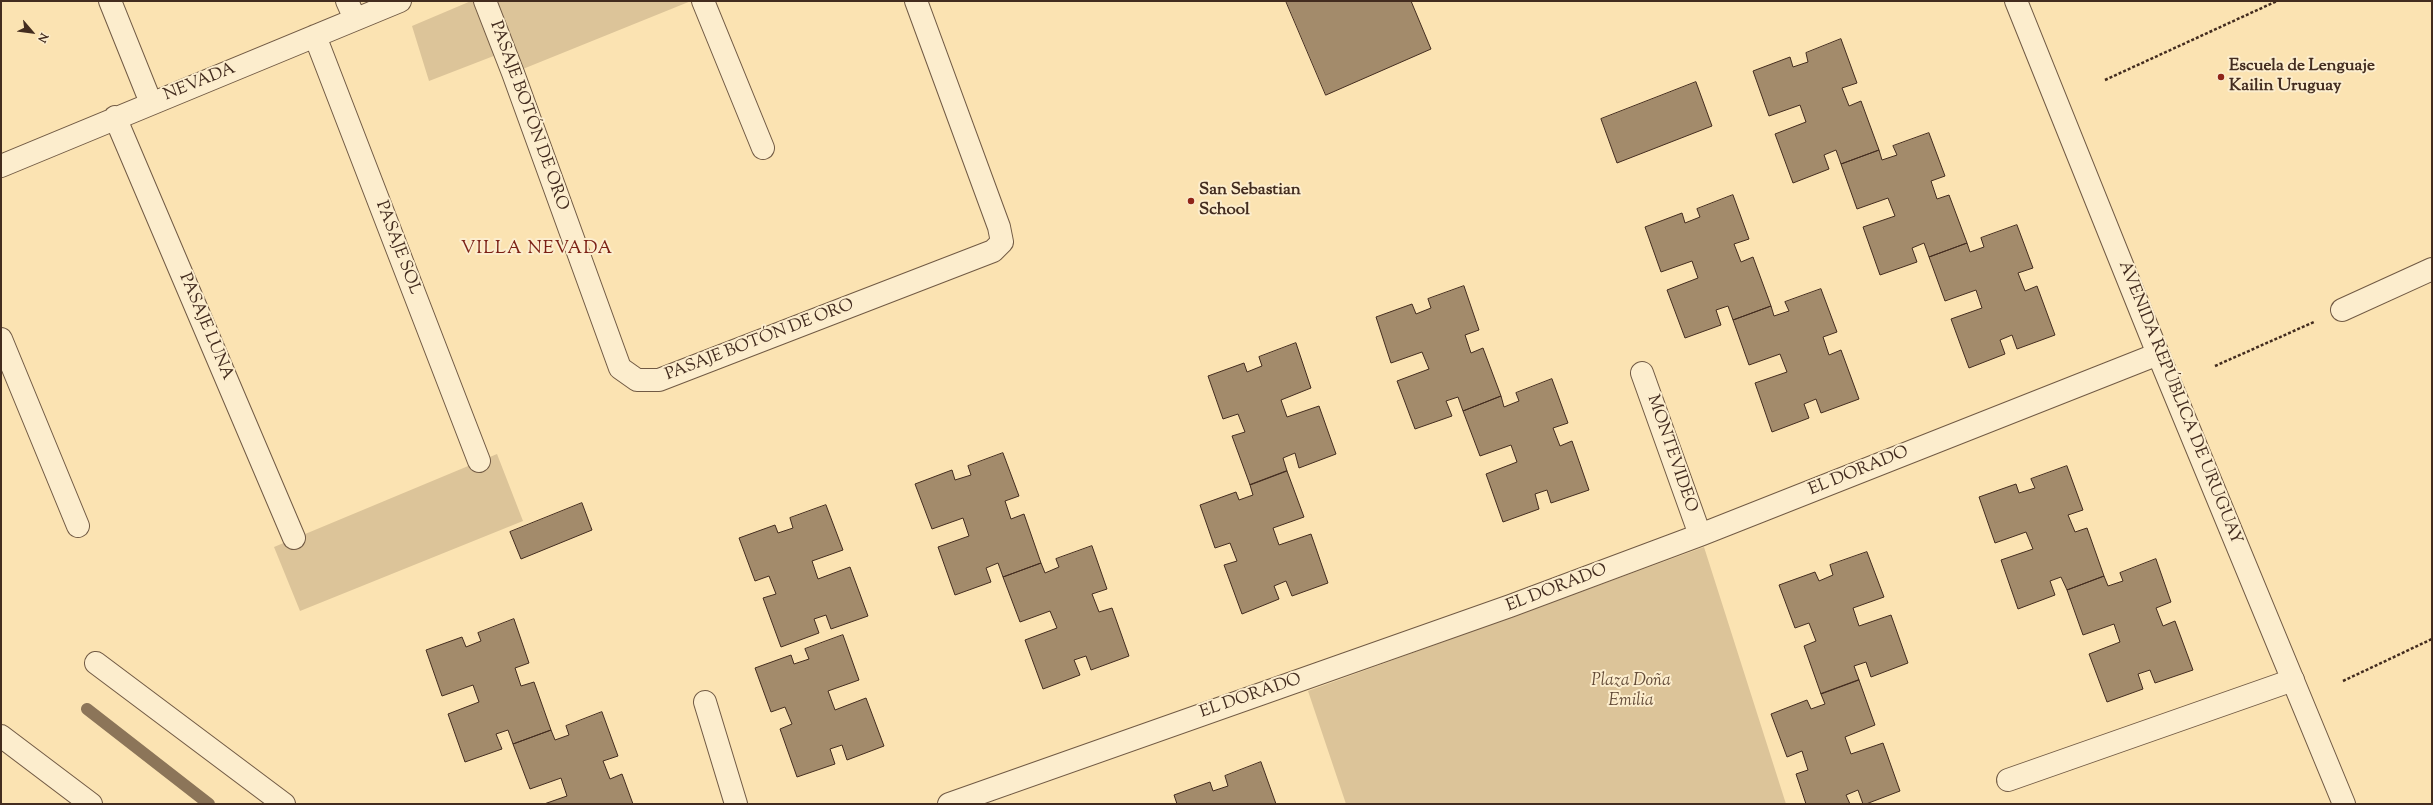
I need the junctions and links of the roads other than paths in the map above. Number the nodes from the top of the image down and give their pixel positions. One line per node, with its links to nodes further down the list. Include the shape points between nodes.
1 (110, 1): 9 (street)
2 (400, 1): 7 (street, NEVADA)
3 (485, 1): 5 (street, PASAJE BOTÓN DE ORO, via 620,368 637,380 659,380 993,251 1002,242 999,227)
4 (703, 1): 11 (street)
5 (916, 1)
6 (2016, 1): 16 (street, AVENIDA REPÚBLICA DE URUGUAY)
7 (351, 10): 8 (street, NEVADA)
8 (315, 36): 9 (street, NEVADA); 18 (street, PASAJE SOL)
9 (151, 103): 10 (street, NEVADA)
10 (115, 117): 12 (street, NEVADA); 21 (street, PASAJE LUNA)
11 (763, 148)
12 (1, 166)
13 (2432, 269): 14 (street)
14 (2342, 310)
15 (1, 339): 19 (street)
16 (2158, 354): 20 (street, EL DORADO); 23 (street, AVENIDA REPÚBLICA DE URUGUAY)
17 (1642, 373): 20 (street, MONTEVIDEO)
18 (479, 461)
19 (78, 526)
20 (1700, 535): 30 (street, EL DORADO, via 1503,609)
21 (294, 538)
22 (96, 663): 28 (street)
23 (2293, 680): 26 (street); 31 (street, AVENIDA REPÚBLICA DE URUGUAY)
24 (705, 702): 29 (street)
25 (1, 736): 27 (street)
26 (2008, 780)
27 (91, 804)
28 (284, 804)
29 (736, 804)
30 (949, 804)
31 (2344, 804)

